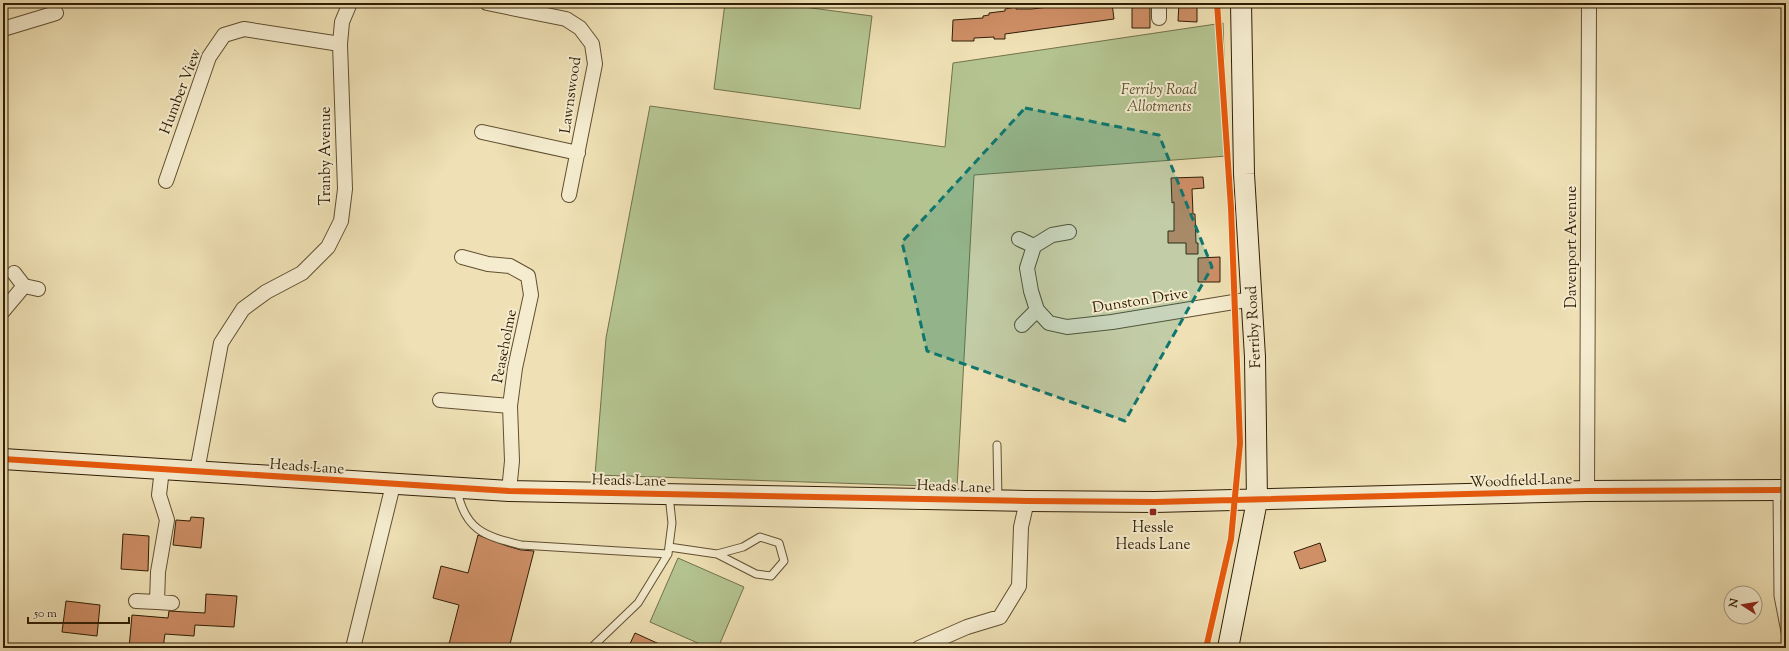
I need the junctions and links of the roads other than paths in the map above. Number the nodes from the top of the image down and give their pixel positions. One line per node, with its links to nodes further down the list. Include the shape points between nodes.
1 (350, 3): 9 (street, Tranby Avenue, via 342,22)
2 (487, 3): 11 (street, Lawnswood, via 566,19 580,28 592,44 595,64)
3 (1159, 3): 7 (street)
4 (1241, 3): 19 (street, Ferriby Road, via 1244,174)
5 (1589, 3): 33 (street, Davenport Avenue)
6 (56, 13): 8 (street)
7 (1158, 18)
8 (3, 29)
9 (340, 44): 12 (street, Humber View, via 244,30 224,35 209,57); 28 (street, Tranby Avenue, via 345,189 341,221 328,246 302,273 266,292 243,309 221,343)
10 (482, 132): 11 (street)
11 (578, 153): 13 (street, Lawnswood)
12 (166, 182)
13 (569, 196)
14 (1069, 232): 16 (street, via 1052,235)
15 (1019, 239): 16 (street)
16 (1034, 246): 20 (street, Dunston Drive, via 1027,268)
17 (462, 257): 24 (street, Peaseholme, via 488,264 510,266 528,276 531,295 515,368)
18 (14, 273): 21 (street, via 31,288)
19 (1252, 299): 20 (street, Dunston Drive, via 1067,327 1049,323); 36 (street, Ferriby Road)
20 (1038, 310): 22 (street)
21 (3, 311)
22 (1022, 325)
23 (440, 400): 24 (street)
24 (510, 406): 32 (street, Peaseholme, via 512,461)
25 (997, 445): 35 (lane)
26 (3, 459): 27 (street, Heads Lane)
27 (162, 469): 28 (street, Heads Lane); 41 (street, via 159,495 167,520 158,572)
28 (197, 471): 29 (street, Heads Lane)
29 (393, 485): 30 (street, Heads Lane); 44 (street)
30 (457, 488): 32 (street, Heads Lane); 38 (lane, via 461,507 472,524 482,533 498,539 521,545)
31 (1781, 489): 33 (street, Woodfield Lane); 43 (lane, via 1778,596)
32 (509, 491): 34 (street, Heads Lane)
33 (1587, 491): 36 (street, Woodfield Lane)
34 (669, 493): 35 (street, Heads Lane); 38 (lane, via 672,523)
35 (998, 500): 37 (street, Heads Lane)
36 (1257, 500): 37 (street, Heads Lane); 47 (street, Ferriby Road)
37 (1027, 501): 46 (street, via 1021,527 1019,586 1000,617 967,627)
38 (669, 551): 39 (lane); 45 (lane, via 638,604)
39 (717, 554): 39 (lane, via 743,547 760,537 779,543 784,561 771,576 756,574)
40 (136, 601): 41 (street)
41 (157, 602): 42 (street)
42 (172, 603)
43 (1786, 637)
44 (353, 648)
45 (592, 648)
46 (919, 648)
47 (1228, 648)

